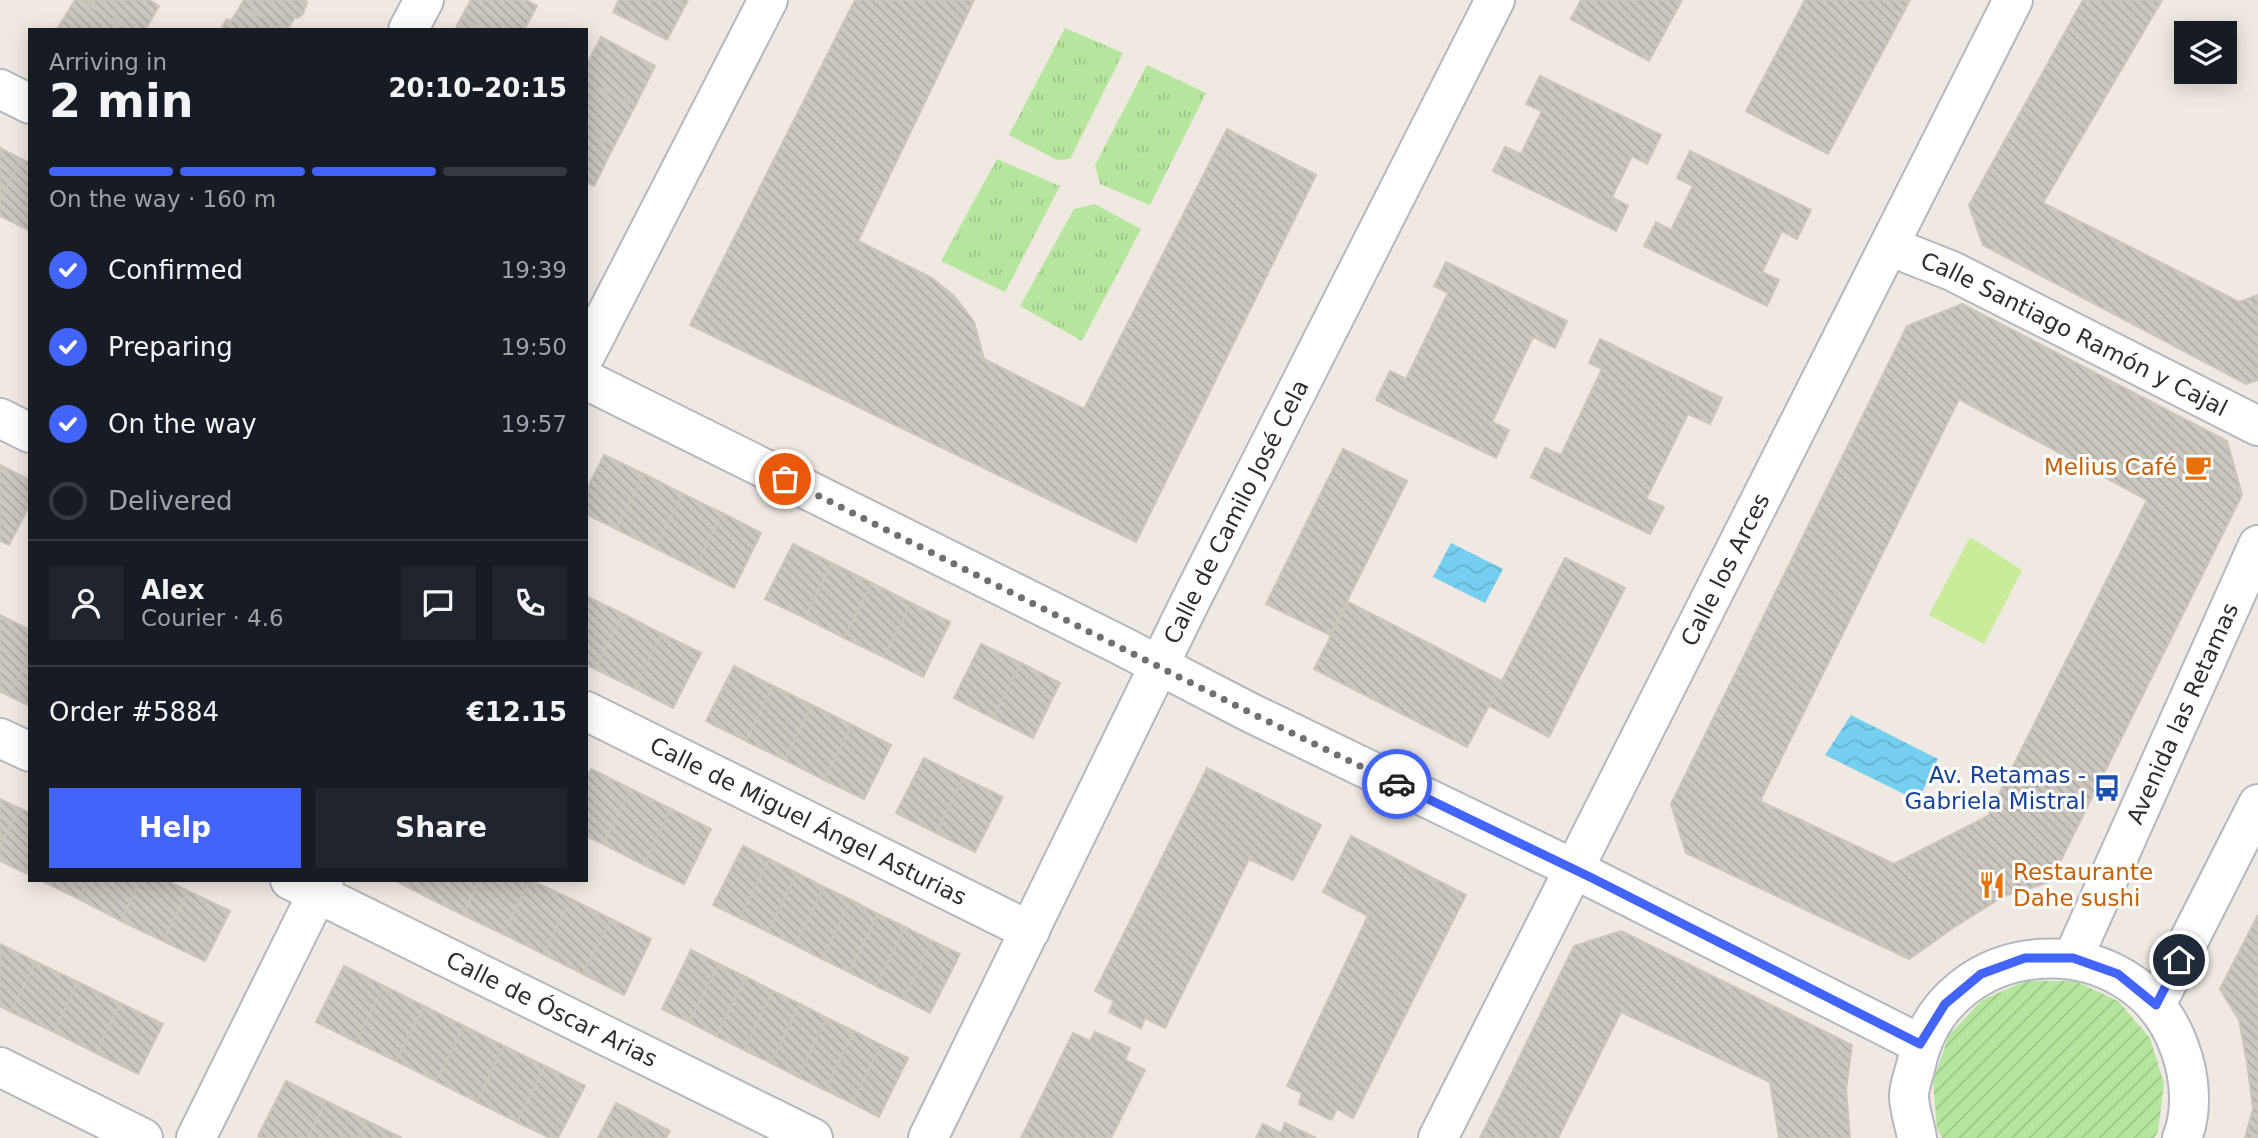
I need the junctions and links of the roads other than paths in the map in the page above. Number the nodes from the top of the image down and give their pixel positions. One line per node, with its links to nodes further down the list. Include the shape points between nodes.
1 (424, 0): 5 (street)
2 (768, 0): 9 (street)
3 (1495, 0): 15 (street, Calle de Camilo José Cela)
4 (2013, 0): 8 (street, Calle los Arces)
5 (409, 28)
6 (0, 89): 7 (street)
7 (28, 103)
8 (1889, 246): 12 (street, Calle Santiago Ramón y Cajal, via 1952,271); 20 (street, Calle los Arces)
9 (588, 350)
10 (588, 381): 15 (street)
11 (0, 418): 13 (street)
12 (2258, 426)
13 (28, 432)
14 (2258, 545): 23 (street, Avenida las Retamas)
15 (1161, 666): 20 (street); 22 (street, Calle de Camilo José Cela)
16 (588, 712): 22 (street, Calle de Miguel Ángel Asturias)
17 (0, 737): 18 (street)
18 (28, 751)
19 (2258, 804): 24 (street)
20 (1572, 869): 25 (street); 31 (street, Calle los Arces)
21 (311, 885): 28 (street); 29 (street, Calle de Óscar Arias)
22 (1030, 931): 30 (street, Calle de Camilo José Cela)
23 (2073, 958): 24 (street, via 2118,974); 25 (street, via 2025,958 1981,974 1945,1004)
24 (2156, 1005): 33 (street, via 2175,1034 2186,1066 2189,1100)
25 (1920, 1044): 32 (street, via 1909,1096)
26 (0, 1067): 27 (street)
27 (143, 1138)
28 (196, 1138)
29 (813, 1138)
30 (928, 1138)
31 (1438, 1138)
32 (1917, 1138)
33 (2182, 1138)

